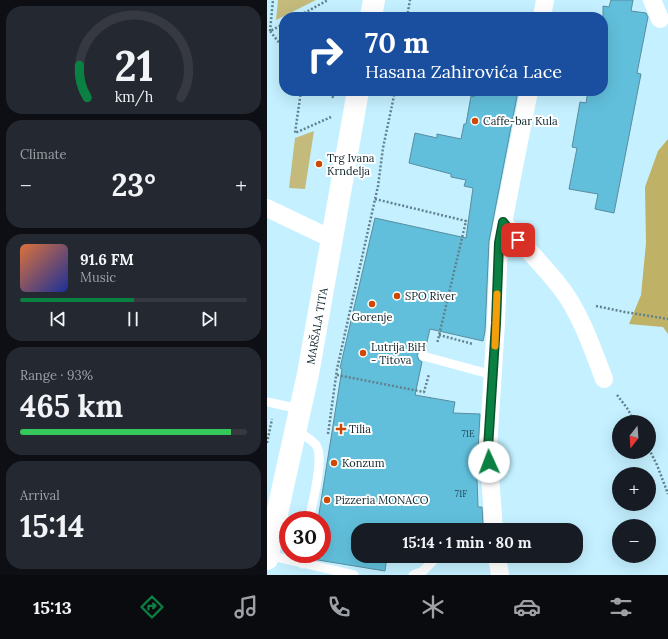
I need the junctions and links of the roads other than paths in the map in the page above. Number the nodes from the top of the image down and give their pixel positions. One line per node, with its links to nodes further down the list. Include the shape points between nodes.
1 (374, 0): 4 (street)
2 (545, 0): 5 (street)
3 (652, 0): 6 (street)
4 (372, 12)
5 (543, 12)
6 (660, 19)
7 (357, 96): 11 (street, MARŠALA TITA)
8 (528, 96): 10 (street)
9 (267, 208): 11 (street)
10 (503, 222): 13 (street, via 499,243); 14 (street, via 569,299)
11 (332, 239): 16 (street, MARŠALA TITA)
12 (423, 356): 13 (lane)
13 (493, 375): 19 (street, via 488,448)
14 (604, 379)
15 (267, 402): 16 (lane)
16 (300, 409): 17 (street, MARŠALA TITA)
17 (296, 430): 18 (lane, via 317,446 320,457); 20 (street, MARŠALA TITA)
18 (311, 511)
19 (493, 523)
20 (267, 557): 23 (lane)
21 (431, 563): 25 (lane, via 423,571)
22 (498, 563): 26 (street)
23 (302, 564): 24 (lane)
24 (354, 575)
25 (413, 575)
26 (500, 575)

